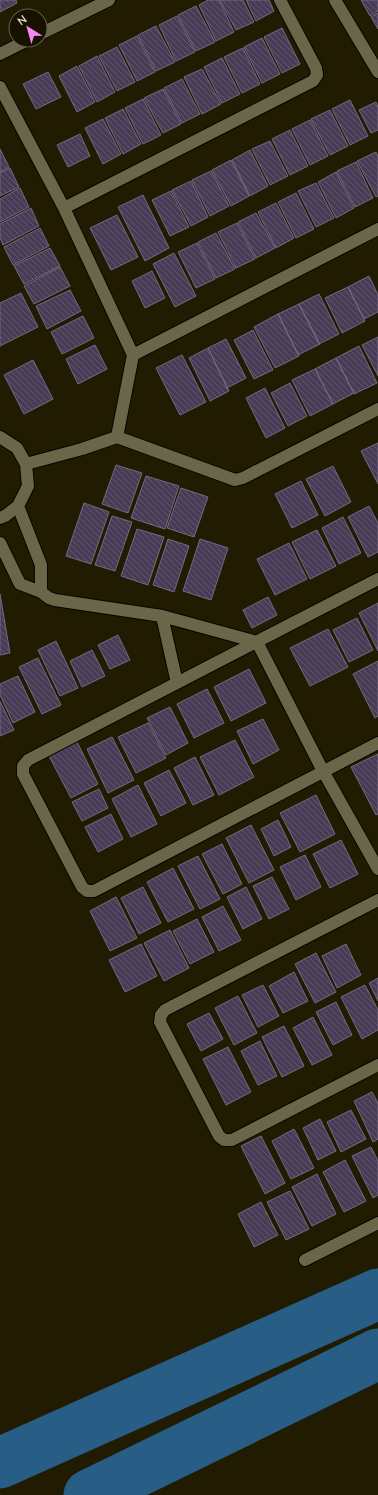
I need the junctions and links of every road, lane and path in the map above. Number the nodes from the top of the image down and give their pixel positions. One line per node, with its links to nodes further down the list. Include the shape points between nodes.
1 (109, 0): 4 (street)
2 (280, 0): 9 (street, via 316,68 317,75 313,81)
3 (335, 0): 7 (street)
4 (48, 30)
5 (12, 48): 6 (street)
6 (0, 54)
7 (378, 72)
8 (0, 87): 9 (street)
9 (64, 208): 11 (street)
10 (378, 229): 11 (street)
11 (133, 355): 14 (street)
12 (378, 409): 14 (street, via 235,480)
13 (0, 437): 15 (street, via 17,448)
14 (117, 437): 15 (street)
15 (26, 464): 16 (street, via 28,486)
16 (18, 506): 17 (street); 20 (street, via 41,565)
17 (0, 518)
18 (0, 543): 20 (street, via 20,584)
19 (378, 579): 22 (street)
20 (41, 592): 21 (street, via 55,600)
21 (162, 616): 22 (street); 23 (street)
22 (257, 642): 23 (street); 25 (street)
23 (177, 683): 25 (street, via 28,760 23,766 23,774 78,880 87,891 94,891)
24 (378, 743): 25 (street)
25 (323, 771): 26 (street)
26 (378, 869)
27 (378, 900): 28 (street, via 165,1010 160,1022 219,1136 224,1140 232,1140)
28 (378, 1065)
29 (378, 1222): 30 (street)
30 (305, 1260)

